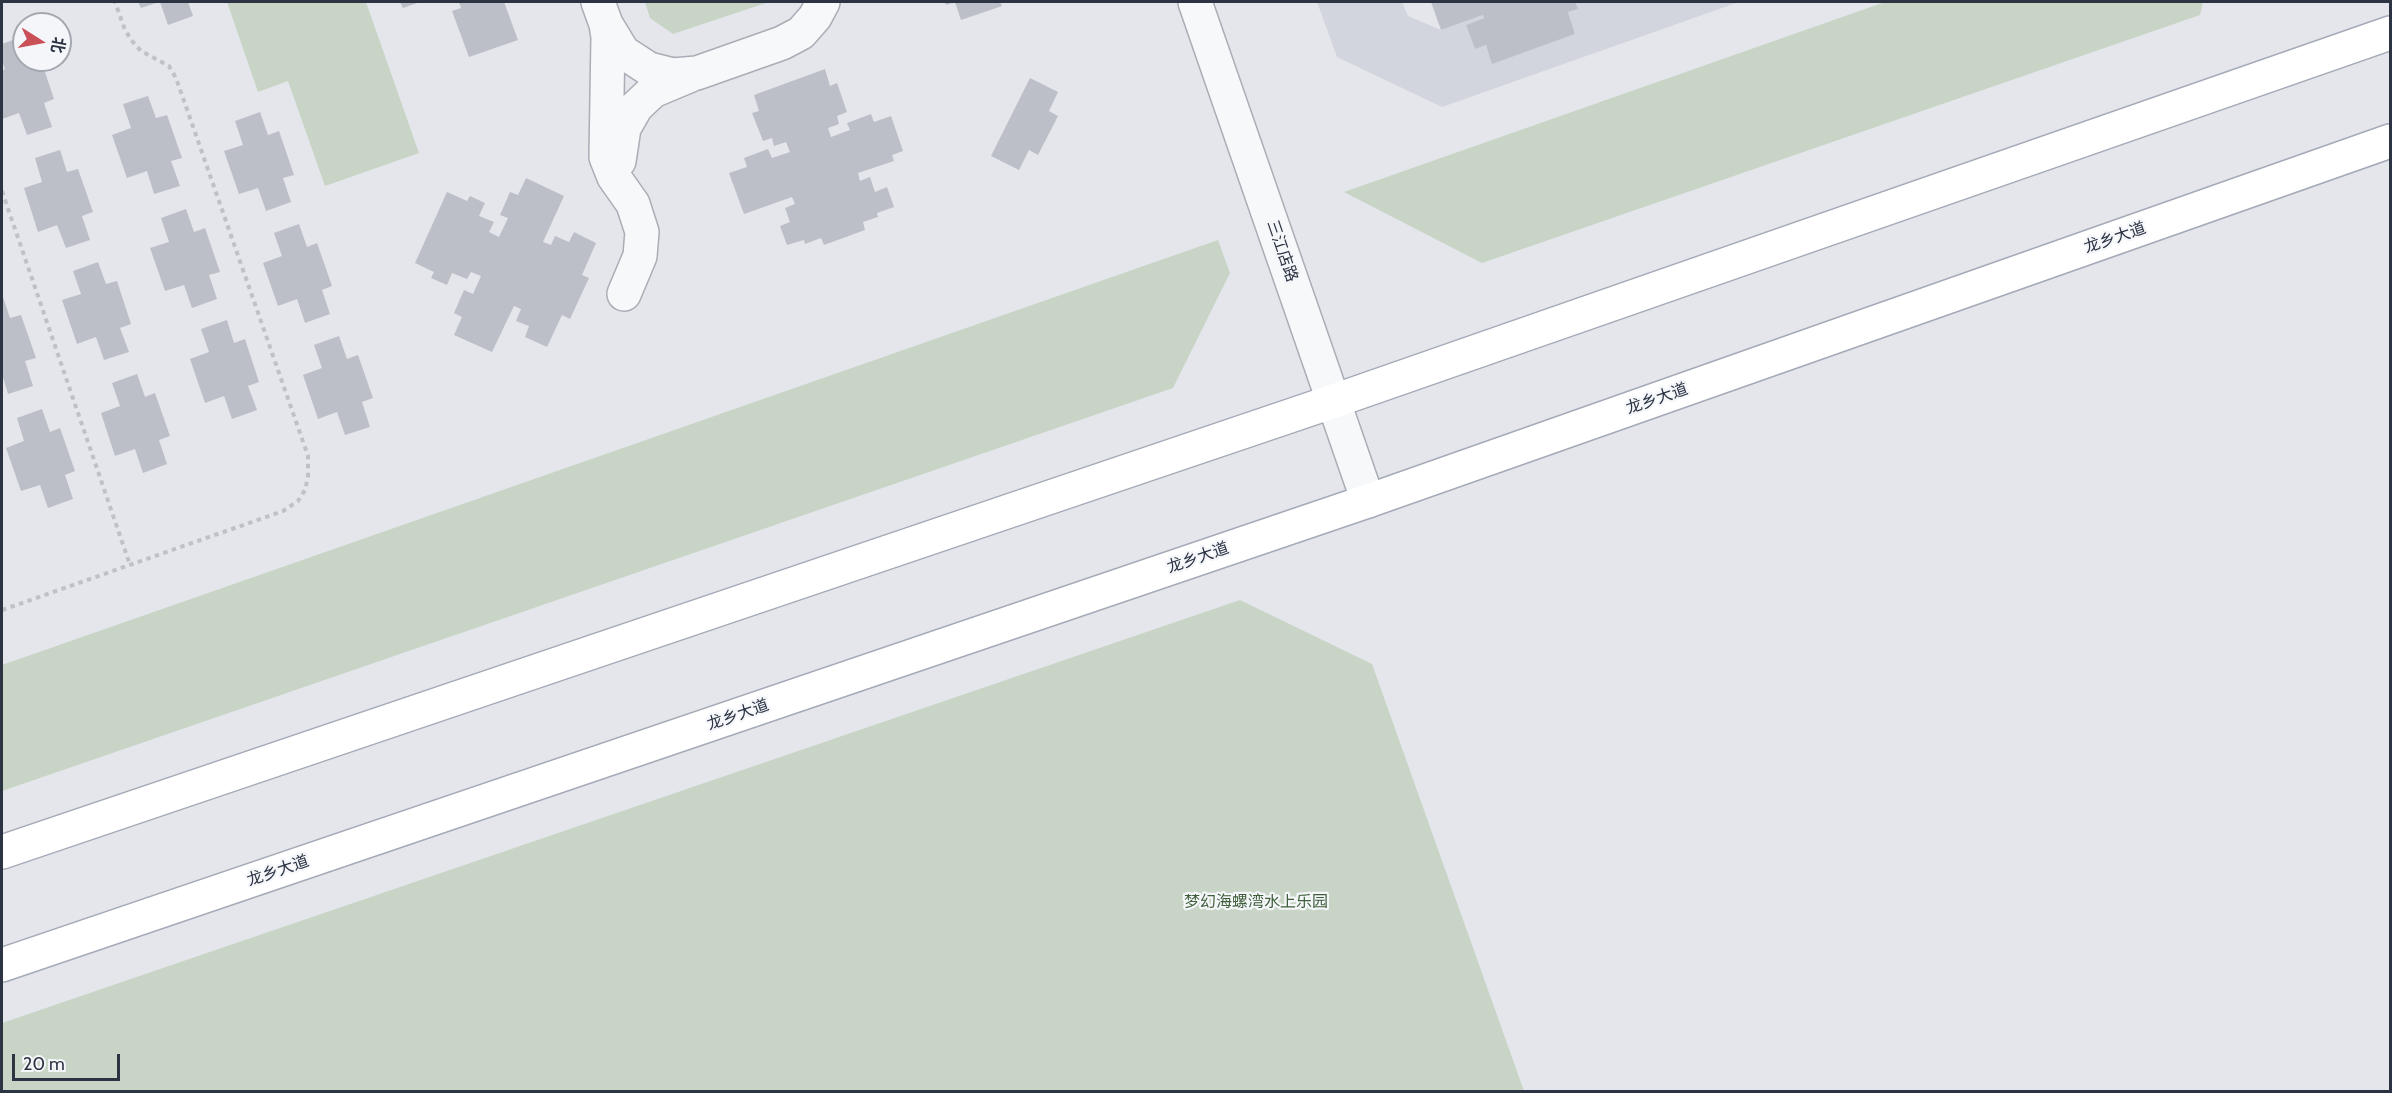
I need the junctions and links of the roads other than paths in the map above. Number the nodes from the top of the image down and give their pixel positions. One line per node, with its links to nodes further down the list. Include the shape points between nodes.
1 (823, 2): 5 (street, via 801,33)
2 (1195, 2): 9 (street, 三江店路)
3 (602, 13): 5 (street, via 623,52 636,62 661,73); 7 (street, via 608,37 606,157 614,177)
4 (2391, 33): 9 (main road)
5 (697, 73): 7 (street, via 653,91 628,118 618,163)
6 (2391, 141): 10 (main road, 龙乡大道)
7 (628, 194): 8 (street, via 639,217 642,245)
8 (624, 294)
9 (1334, 401): 10 (street, 三江店路); 11 (main road)
10 (1368, 501): 12 (main road, 龙乡大道)
11 (2, 852)
12 (2, 965)

